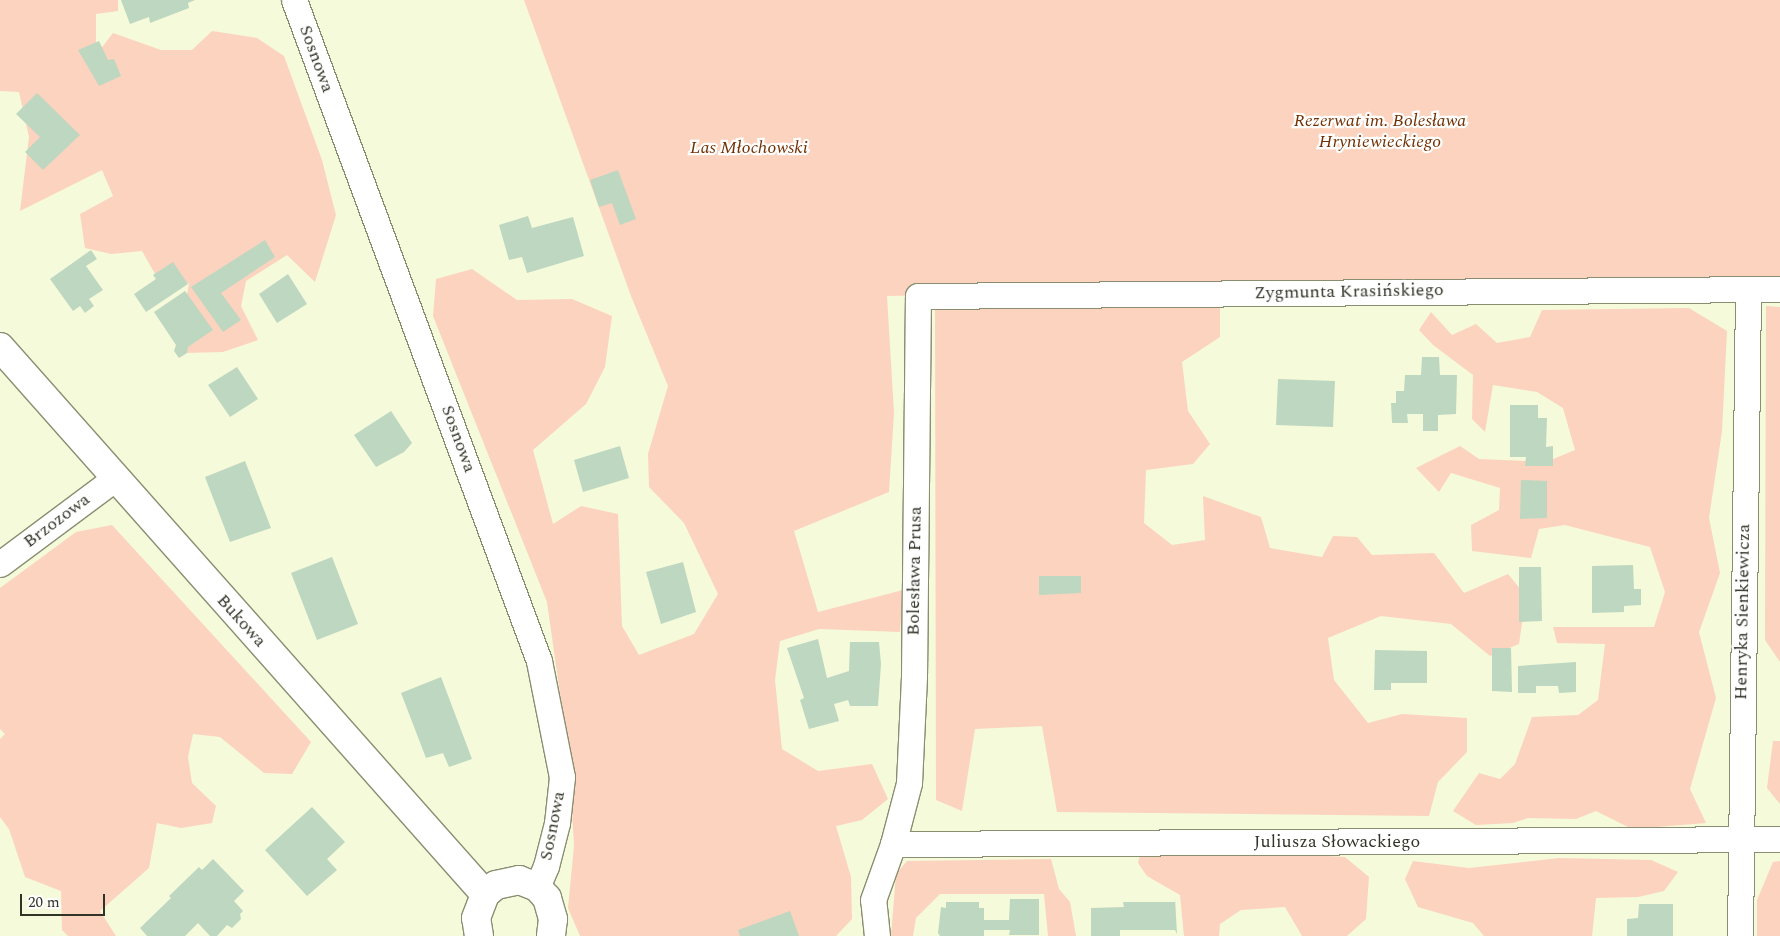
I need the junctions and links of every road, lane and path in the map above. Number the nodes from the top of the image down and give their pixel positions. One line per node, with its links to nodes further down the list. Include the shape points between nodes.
1 (294, 0): 11 (street, Sosnowa, via 539,661 562,777 557,823 546,866)
2 (1748, 289): 3 (street, Zygmunta Krasińskiego); 4 (street, Zygmunta Krasińskiego); 8 (street, Henryka Sienkiewicza)
3 (1780, 289)
4 (918, 296): 10 (street, Bolesława Prusa, via 914,676 909,783)
5 (0, 347): 6 (street, Bukowa)
6 (114, 479): 7 (street, Brzozowa); 12 (street, Bukowa)
7 (0, 564)
8 (1740, 839): 9 (street, Juliusza Słowackiego); 10 (street, Juliusza Słowackiego); 16 (street, Henryka Sienkiewicza)
9 (1780, 839)
10 (894, 844): 15 (street, Bolesława Prusa, via 873,900)
11 (537, 886): 12 (street, via 525,881 512,881 496,885); 14 (street, via 548,898 552,912)
12 (485, 894): 13 (street, via 476,918)
13 (479, 936)
14 (551, 936)
15 (877, 936)
16 (1740, 936)

